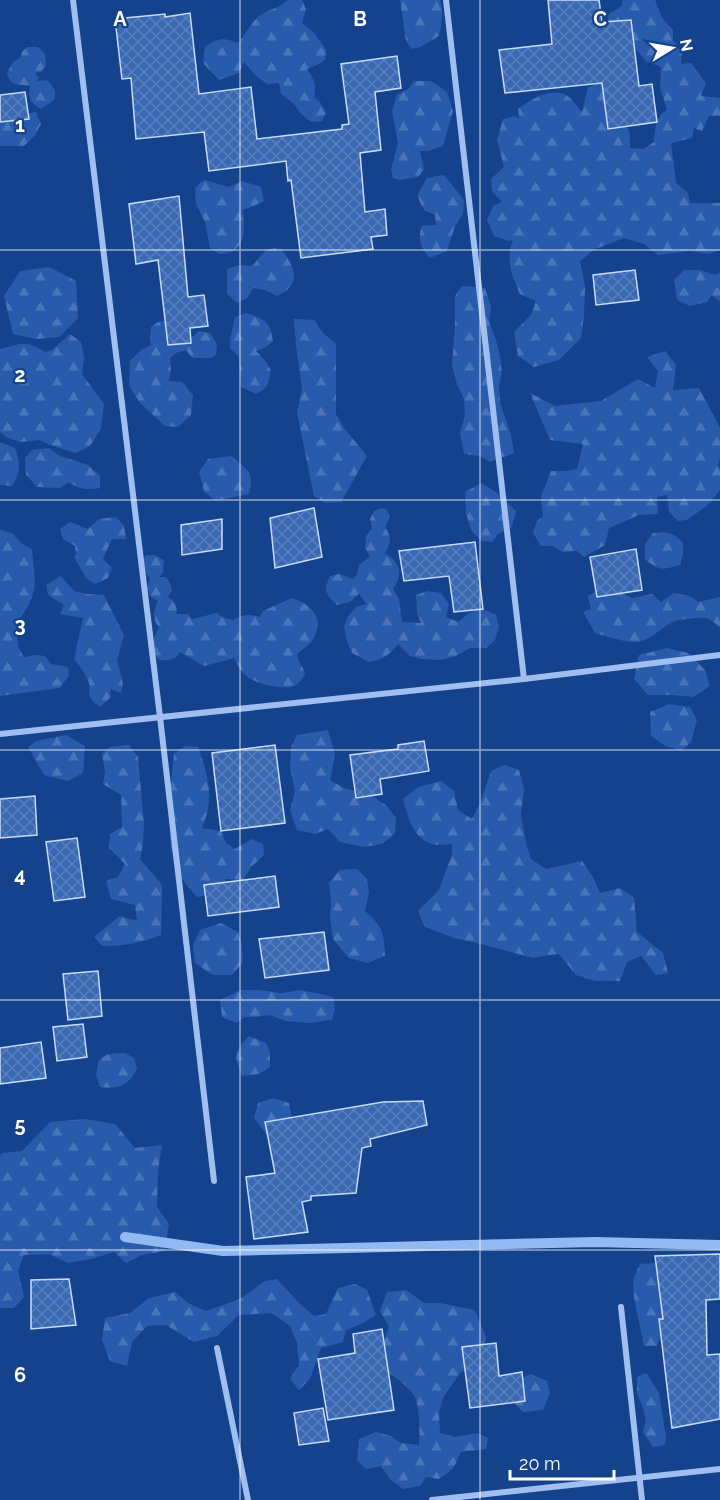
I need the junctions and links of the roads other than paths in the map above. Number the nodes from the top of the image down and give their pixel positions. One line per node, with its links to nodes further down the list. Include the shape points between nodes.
1 (73, 0): 5 (street)
2 (446, 0): 4 (street)
3 (720, 655): 4 (street)
4 (524, 679): 5 (street)
5 (160, 717): 6 (street); 7 (street)
6 (0, 734)
7 (214, 1181)
8 (621, 1307): 11 (street)
9 (217, 1348): 12 (street)
10 (720, 1469): 11 (street)
11 (639, 1478): 13 (street); 14 (street)
12 (248, 1500)
13 (432, 1500)
14 (642, 1500)

